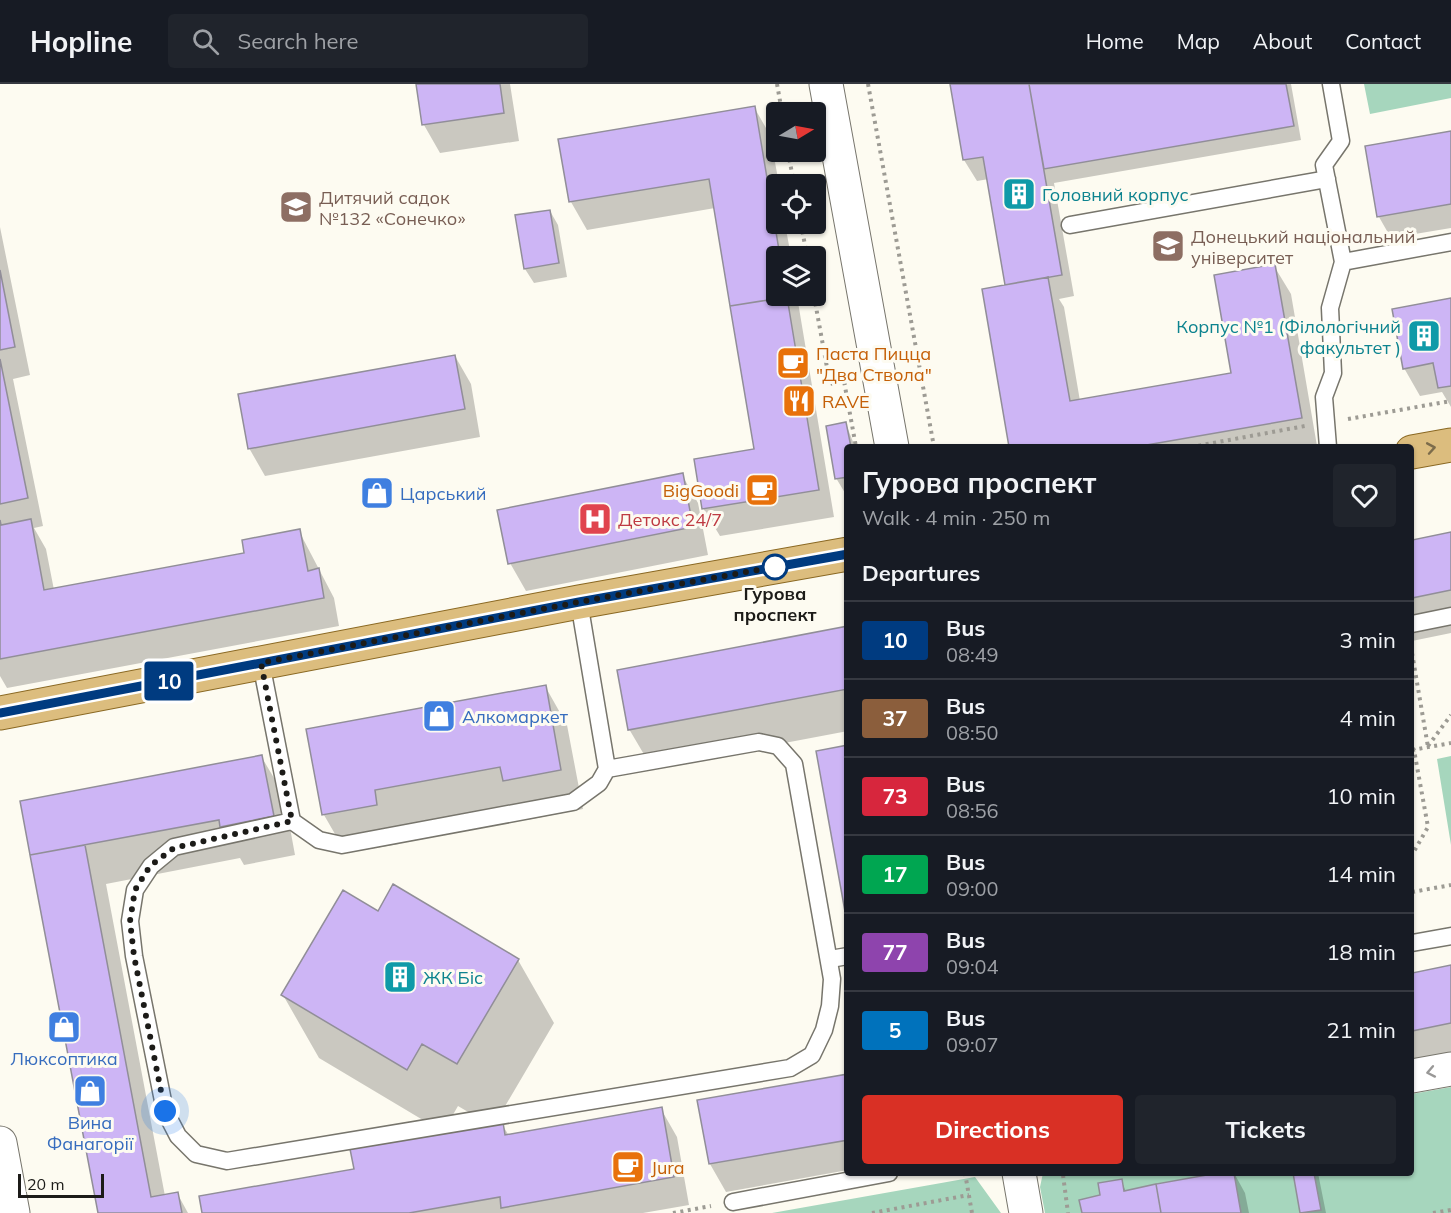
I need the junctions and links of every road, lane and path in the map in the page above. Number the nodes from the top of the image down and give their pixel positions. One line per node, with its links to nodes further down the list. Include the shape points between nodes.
1 (777, 84): 5 (path)
2 (826, 84): 12 (street)
3 (868, 84): 13 (path)
4 (1331, 84): 6 (lane, via 1341,141 1324,165)
5 (780, 102)
6 (1327, 178): 7 (lane); 9 (lane)
7 (1070, 225)
8 (1451, 242): 9 (lane)
9 (1343, 262): 14 (lane, via 1330,308 1334,373 1324,397)
10 (816, 306): 11 (path, via 830,384 844,381)
11 (855, 444)
12 (891, 444)
13 (933, 444)
14 (1328, 444)
15 (1451, 445): 16 (main road, one-way to 15)
16 (1414, 452)
17 (844, 555): 18 (main road)
18 (579, 602): 21 (main road); 29 (lane)
19 (1451, 616): 20 (lane)
20 (1414, 624)
21 (261, 663): 23 (main road); 30 (lane)
22 (1414, 665): 26 (path)
23 (0, 713)
24 (1451, 715): 26 (path)
25 (1451, 742): 26 (path)
26 (1428, 747): 27 (path)
27 (1414, 749)
28 (1414, 759): 31 (path, via 1428,826)
29 (607, 769): 30 (lane, via 598,783 573,802 342,845 319,840); 37 (lane, via 759,742 778,746 796,772)
30 (292, 821): 37 (lane, via 174,848 150,866 135,890 130,921 134,956 165,1111 178,1136 196,1154 227,1161 790,1068 812,1056 824,1030 830,1005)
31 (1414, 851)
32 (1451, 885): 33 (path)
33 (1414, 892)
34 (1451, 936): 35 (lane)
35 (1414, 944)
36 (844, 957): 37 (lane)
37 (830, 959)
38 (1451, 1069): 39 (street, one-way to 39)
39 (1414, 1076)
40 (0, 1143): 48 (street)
41 (873, 1176): 46 (lane)
42 (966, 1176): 45 (path)
43 (1020, 1176): 52 (street)
44 (1063, 1176): 53 (path)
45 (969, 1195): 50 (path); 51 (path)
46 (733, 1202): 49 (path)
47 (1451, 1210): 54 (path)
48 (13, 1213)
49 (673, 1213)
50 (872, 1213)
51 (972, 1213)
52 (1026, 1213)
53 (1068, 1213)
54 (1433, 1213)

